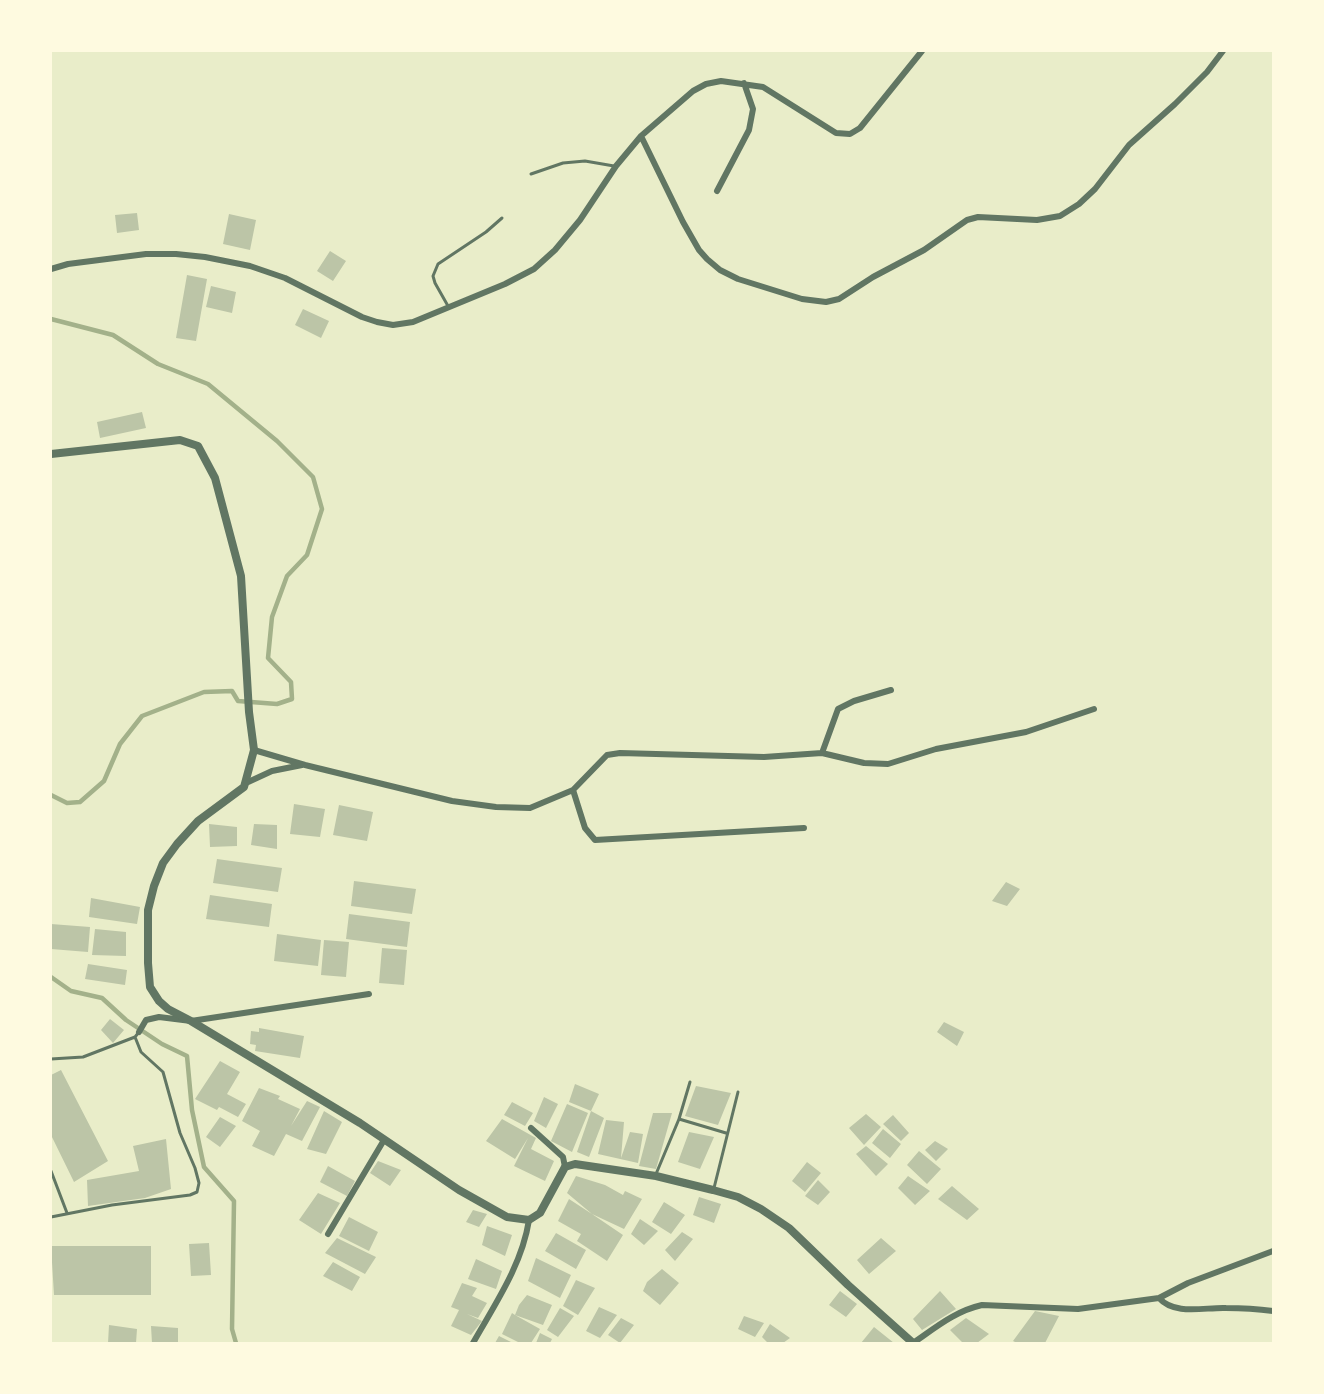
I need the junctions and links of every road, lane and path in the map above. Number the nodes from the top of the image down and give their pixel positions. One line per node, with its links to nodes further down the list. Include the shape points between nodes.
1 (922, 51): 3 (street, via 870,117 850,134 836,134 763,87)
2 (1223, 51): 4 (street, via 1175,104 1129,145 1079,204 1060,216 1037,220 967,220 915,255 839,299 826,302 802,299 738,279 707,259 683,222)
3 (744, 83): 4 (street, via 706,84); 7 (street, via 753,109 749,130)
4 (641, 136): 5 (street)
5 (616, 166): 6 (lane, via 585,161 563,163); 10 (street, via 580,220 534,269)
6 (531, 174)
7 (717, 191)
8 (502, 218): 10 (lane, via 438,264 433,276)
9 (51, 269): 10 (street, via 146,254 176,254 250,266 285,278 377,322 413,322)
10 (448, 306)
11 (51, 454): 14 (street, via 180,440 198,446 215,478 241,576 247,688)
12 (891, 690): 15 (street, via 838,709)
13 (1094, 709): 15 (street, via 1026,732 936,749 888,764)
14 (255, 750): 16 (street); 17 (street)
15 (822, 753): 18 (street, via 764,757 620,753 607,755)
16 (305, 765): 17 (street, via 272,771); 18 (street, via 452,801 496,807 530,808)
17 (246, 783): 21 (street, via 198,821 177,844 163,863 148,910 150,987 168,1009)
18 (573, 790): 19 (street, via 585,828 595,840)
19 (804, 828)
20 (369, 994): 21 (street)
21 (191, 1021): 22 (street, via 159,1017 146,1020); 29 (street)
22 (137, 1035): 23 (lane, via 83,1057); 34 (lane, via 141,1052 163,1072 180,1133 195,1168 198,1192)
23 (51, 1059)
24 (690, 1082): 26 (lane)
25 (738, 1092): 28 (lane)
26 (679, 1119): 28 (lane); 32 (lane)
27 (531, 1128): 30 (street, via 563,1157)
28 (727, 1133): 33 (lane)
29 (384, 1140): 36 (street, via 507,1217); 37 (street)
30 (566, 1167): 32 (street, via 578,1164); 36 (street, via 540,1213)
31 (51, 1171): 34 (lane)
32 (656, 1176): 33 (street)
33 (713, 1190): 42 (street, via 738,1197 789,1228)
34 (67, 1213): 35 (lane)
35 (51, 1217)
36 (529, 1220): 41 (street, via 510,1278)
37 (328, 1234)
38 (1273, 1251): 39 (street, via 1188,1283)
39 (1161, 1301): 40 (street, via 1192,1310); 42 (street, via 1078,1309 982,1305 966,1308)
40 (1273, 1311)
41 (473, 1343)
42 (913, 1343)

